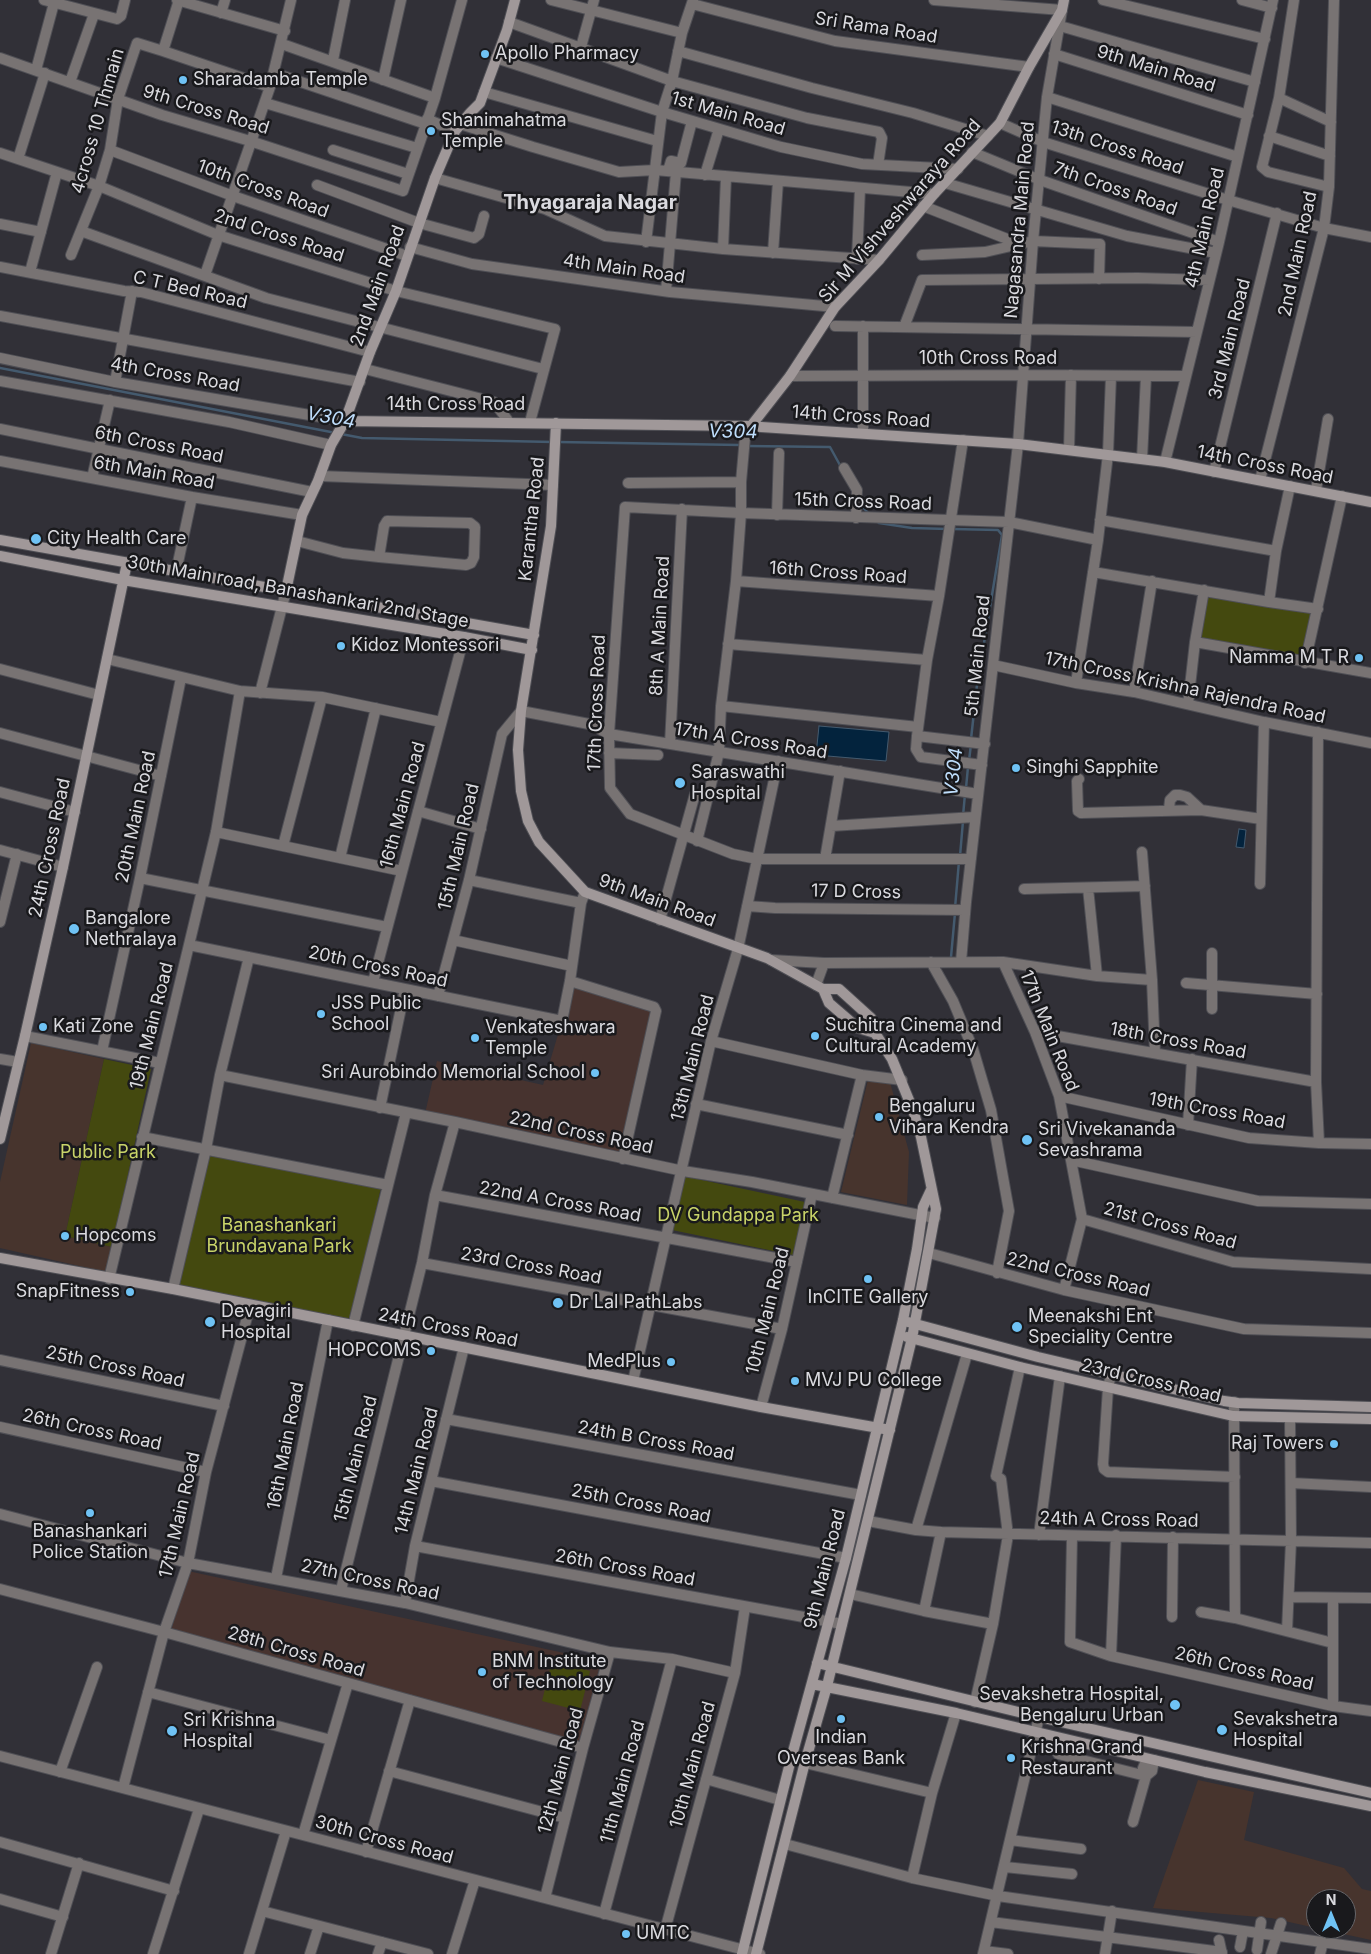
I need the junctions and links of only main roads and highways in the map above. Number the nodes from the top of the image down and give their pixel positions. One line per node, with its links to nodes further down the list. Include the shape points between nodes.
1 (515, 0): 5 (main road, 2nd Main Road, via 480,103 458,128 436,178 396,291)
2 (1063, 5): 4 (main road, Sir M Vishveshwaraya Road, via 1000,123 835,307 790,376)
3 (556, 423): 4 (main road, 14th Cross Road); 5 (main road, 14th Cross Road, via 509,422); 12 (main road, Karantha Road, via 551,526)
4 (748, 426): 6 (main road, 14th Cross Road, via 1018,444 1142,458)
5 (338, 433): 11 (main road, 2nd Main Road, via 302,515)
6 (1371, 502)
7 (0, 540): 9 (main road, 30th Main road, Banashankari 2nd Stage)
8 (0, 556): 10 (main road, 30th Main road, Banashankari 2nd Stage)
9 (127, 563): 10 (main road, 24th Cross Road); 11 (main road, 30th Main road, Banashankari 2nd Stage)
10 (123, 580): 14 (main road, 30th Main road, Banashankari 2nd Stage); 17 (main road, 24th Cross Road, via 63,867)
11 (286, 592): 13 (main road, 30th Main road, Banashankari 2nd Stage)
12 (537, 618): 13 (main road, 9th Main Road)
13 (534, 635): 14 (main road, 9th Main Road)
14 (532, 650): 15 (main road, 9th Main Road, via 518,750 521,791 528,821 539,842 585,892 771,960)
15 (819, 987): 16 (main road, 9th Main Road, via 829,1003 858,1028); 16 (main road, 9th Main Road, via 839,989 871,1018)
16 (875, 1033): 18 (main road, 9th Main Road, via 902,1080 921,1137)
17 (0, 1140)
18 (931, 1190): 20 (main road, 9th Main Road, via 923,1207); 21 (main road, 9th Main Road, via 935,1218)
19 (0, 1258): 26 (main road, 24th Cross Road)
20 (903, 1320): 21 (main road, 23rd Cross Road); 22 (main road, 9th Main Road)
21 (914, 1325): 23 (main road, 9th Main Road); 24 (main road, 23rd Cross Road, via 1038,1358 1234,1402)
22 (899, 1336): 23 (main road, 23rd Cross Road); 26 (main road, 9th Main Road)
23 (912, 1338): 25 (main road, 23rd Cross Road, via 1020,1367 1233,1416); 27 (main road, 9th Main Road)
24 (1371, 1407)
25 (1371, 1419)
26 (876, 1428): 27 (main road, 24th Cross Road); 28 (main road, 9th Main Road)
27 (890, 1430): 29 (main road, 9th Main Road)
28 (817, 1664): 29 (main road); 30 (main road, 9th Main Road)
29 (832, 1668): 31 (main road, 9th Main Road); 32 (main road)
30 (812, 1684): 31 (main road); 34 (main road, 9th Main Road)
31 (828, 1686): 33 (main road); 35 (main road, 9th Main Road, via 805,1762)
32 (1371, 1793)
33 (1371, 1806)
34 (742, 1952)
35 (757, 1954)

